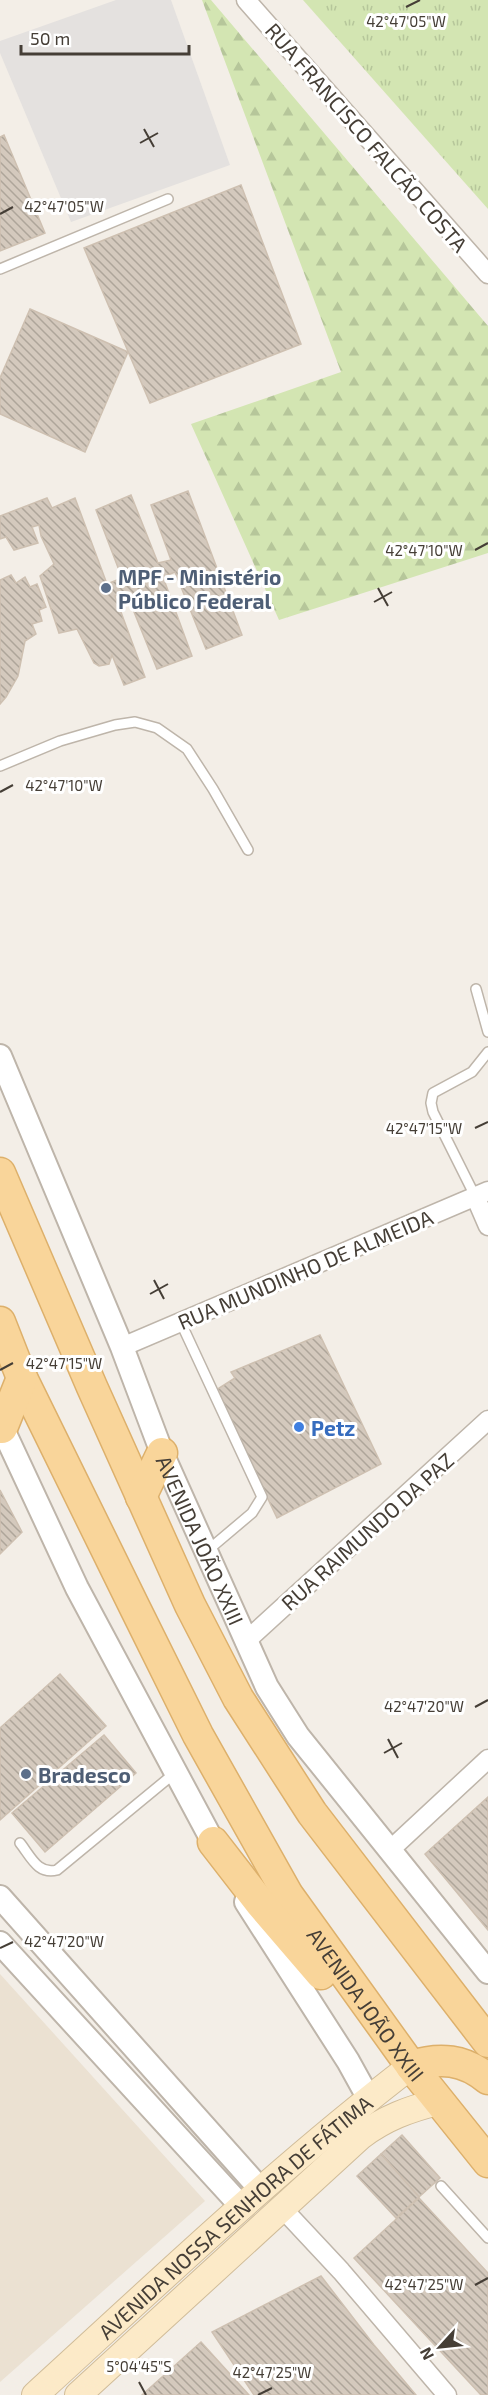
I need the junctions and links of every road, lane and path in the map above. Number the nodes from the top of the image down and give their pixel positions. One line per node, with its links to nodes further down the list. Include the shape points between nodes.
1 (246, 0): 4 (street, RUA FRANCISCO FALCÃO COSTA)
2 (168, 199): 3 (lane)
3 (0, 269)
4 (488, 274)
5 (0, 766): 6 (lane, via 60,741 115,725 135,722 156,728 187,749)
6 (248, 850)
7 (476, 989): 8 (lane)
8 (488, 1032)
9 (488, 1052): 13 (lane, via 472,1072 434,1093 431,1103)
10 (0, 1056): 11 (street, AVENIDA JOÃO XXIII)
11 (5, 1087): 17 (street, AVENIDA JOÃO XXIII)
12 (0, 1173): 22 (main road, AVENIDA JOÃO XXIII)
13 (482, 1194): 14 (street); 16 (street, RUA MUNDINHO DE ALMEIDA)
14 (488, 1226)
15 (0, 1322): 18 (main road, AVENIDA JOÃO XXIII)
16 (181, 1323): 17 (street, RUA MUNDINHO DE ALMEIDA); 23 (lane, via 262,1497 252,1513)
17 (122, 1347): 21 (street, AVENIDA JOÃO XXIII)
18 (22, 1378): 20 (main road); 35 (main road, AVENIDA JOÃO XXIII, via 198,1735 288,1895)
19 (488, 1420): 24 (street, RUA RAIMUNDO DA PAZ)
20 (1, 1426): 26 (street, AVENIDA JOÃO XXIII, via 77,1588)
21 (162, 1454): 22 (main road); 23 (street, AVENIDA JOÃO XXIII)
22 (141, 1497): 37 (main road, AVENIDA JOÃO XXIII, via 190,1605 247,1713 312,1813)
23 (205, 1552): 24 (street, AVENIDA JOÃO XXIII)
24 (245, 1642): 29 (street, AVENIDA JOÃO XXIII, via 298,1736)
25 (488, 1759): 29 (street)
26 (176, 1772): 27 (street, AVENIDA JOÃO XXIII); 28 (lane, via 57,1870 40,1869)
27 (213, 1842): 35 (main road, via 343,2001); 41 (street, AVENIDA JOÃO XXIII, via 245,1902)
28 (20, 1844)
29 (390, 1850): 34 (street, AVENIDA JOÃO XXIII)
30 (0, 1897): 32 (street)
31 (0, 1943): 33 (street)
32 (40, 1943): 33 (street); 36 (street)
33 (18, 1963): 38 (street)
34 (488, 1972)
35 (380, 2025): 39 (main road, AVENIDA JOÃO XXIII)
36 (116, 2028): 38 (street); 45 (street)
37 (488, 2042)
38 (94, 2046): 46 (street)
39 (411, 2066): 40 (main road, via 428,2061 459,2062); 41 (main road, AVENIDA NOSSA SENHORA DE FÁTIMA); 42 (main road, AVENIDA JOÃO XXIII)
40 (488, 2079)
41 (369, 2099): 45 (main road, AVENIDA NOSSA SENHORA DE FÁTIMA)
42 (438, 2102): 43 (main road, AVENIDA JOÃO XXIII); 47 (main road, AVENIDA NOSSA SENHORA DE FÁTIMA, via 380,2121)
43 (488, 2162)
44 (441, 2186): 48 (lane)
45 (261, 2190): 46 (main road, AVENIDA NOSSA SENHORA DE FÁTIMA)
46 (242, 2207): 49 (main road, AVENIDA NOSSA SENHORA DE FÁTIMA)
47 (283, 2209): 50 (main road, AVENIDA NOSSA SENHORA DE FÁTIMA); 51 (street)
48 (488, 2238)
49 (35, 2395)
50 (78, 2395)
51 (447, 2395)

